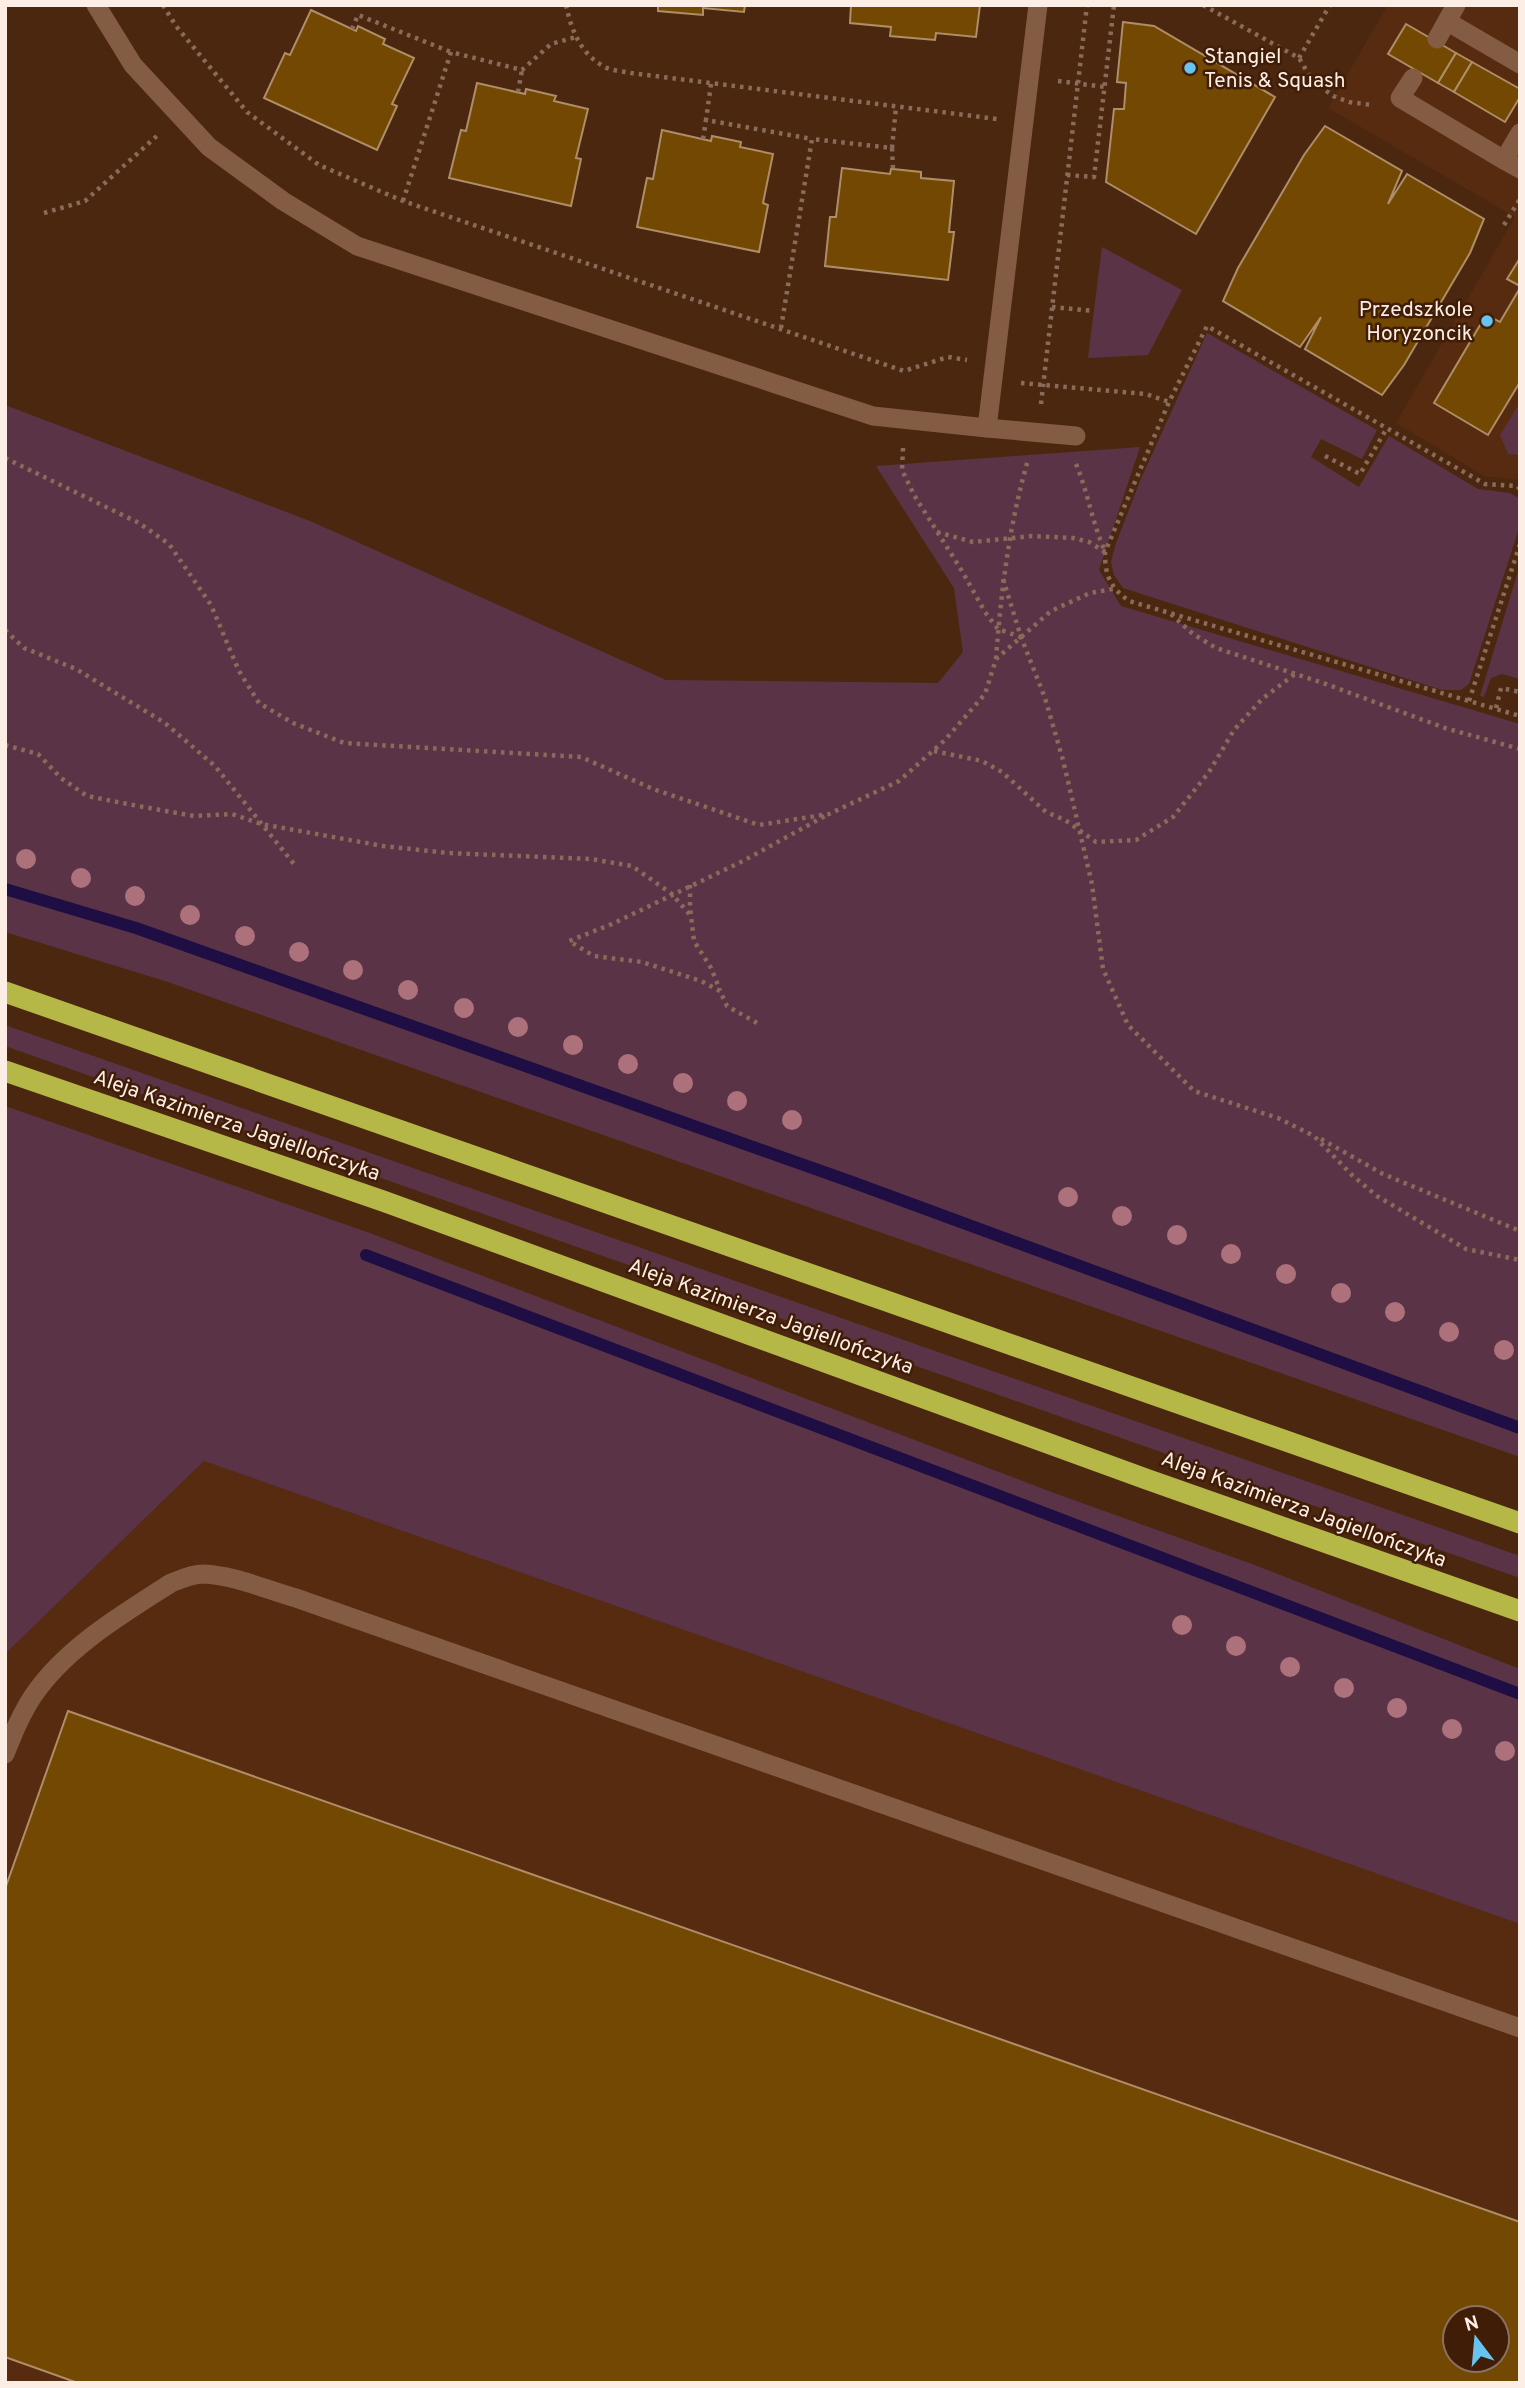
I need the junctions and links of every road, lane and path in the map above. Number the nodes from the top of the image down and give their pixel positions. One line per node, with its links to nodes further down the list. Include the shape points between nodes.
1 (96, 5): 24 (lane, via 133,65)
2 (163, 5): 35 (path, via 247,111 318,165)
3 (566, 5): 11 (path)
4 (1038, 5): 26 (lane)
5 (1087, 5): 19 (path)
6 (1114, 5): 20 (path)
7 (1203, 5): 14 (path)
8 (1329, 5): 14 (path)
9 (1452, 13): 12 (lane); 15 (lane)
10 (352, 29): 13 (path, via 358,15)
11 (576, 37): 16 (path, via 551,44); 18 (path, via 604,67)
12 (1437, 39)
13 (451, 52): 16 (path); 35 (path)
14 (1299, 58): 22 (path, via 1312,80 1333,96 1373,105)
15 (1520, 64)
16 (522, 70): 21 (path)
17 (1413, 78): 22 (lane)
18 (711, 84): 23 (path); 25 (path)
19 (1078, 84): 20 (path); 33 (path)
20 (1105, 87): 33 (path, via 1094,177)
21 (518, 92)
22 (1400, 99): 31 (lane)
23 (895, 106): 26 (path); 30 (path)
24 (179, 116): 37 (path, via 85,201); 45 (lane, via 209,147 283,201 357,246 873,416)
25 (706, 120): 28 (path); 29 (path)
26 (1024, 122): 42 (lane)
27 (1520, 133): 31 (lane)
28 (704, 139)
29 (812, 139): 30 (path); 41 (path)
30 (892, 148): 32 (path)
31 (1512, 164)
32 (893, 169)
33 (1067, 175): 39 (path)
34 (1520, 199): 36 (path)
35 (402, 201): 41 (path)
36 (1517, 208): 38 (path)
37 (44, 213)
38 (1504, 225)
39 (1052, 307): 40 (path); 43 (path)
40 (1094, 311)
41 (780, 328): 42 (path, via 904,370 948,357)
42 (994, 371): 43 (path); 46 (lane)
43 (1043, 386): 44 (path, via 1146,394); 48 (path)
44 (1169, 402): 47 (path, via 1207,326); 56 (path)
45 (905, 419): 46 (lane); 53 (path, via 902,470)
46 (987, 428): 48 (lane)
47 (1387, 428): 50 (path, via 1360,474); 52 (path, via 1485,484)
48 (1037, 432): 49 (lane); 54 (path)
49 (1076, 436): 56 (path, via 1075,463)
50 (1325, 456)
51 (5, 458): 72 (path, via 139,523 169,544 211,605 239,671 259,703 293,723 344,743 581,757 653,789 759,825)
52 (1520, 489)
53 (936, 532): 54 (path, via 973,542); 60 (path)
54 (1012, 538): 56 (path, via 1073,538); 57 (path)
55 (1520, 544): 66 (path)
56 (1105, 552): 58 (path)
57 (1003, 579): 60 (path); 62 (path)
58 (1113, 589): 59 (path, via 1129,601); 62 (path, via 1090,593 1051,611)
59 (1169, 612): 64 (path, via 1193,635 1216,648); 66 (path)
60 (998, 629): 62 (path); 63 (path)
61 (5, 630): 73 (path, via 23,648 76,669 164,723 215,766)
62 (1021, 637): 63 (path); 74 (path, via 1045,698)
63 (996, 659): 71 (path, via 985,694)
64 (1295, 674): 70 (path, via 1445,728); 74 (path, via 1262,699 1234,730 1209,772 1173,817 1136,840 1096,842)
65 (1520, 692): 67 (path, via 1501,688)
66 (1469, 701): 67 (path)
67 (1496, 708): 68 (path)
68 (1520, 716)
69 (5, 745): 73 (path, via 38,754 87,796 194,816 232,814)
70 (1520, 749)
71 (933, 751): 72 (path, via 899,781); 74 (path, via 982,761 1002,772 1046,813)
72 (829, 814): 76 (path)
73 (261, 824): 75 (path); 77 (path, via 448,853 591,859 632,866)
74 (1079, 830): 83 (path, via 1092,884 1103,969 1128,1025 1194,1091 1278,1118)
75 (294, 864)
76 (690, 885): 77 (path); 78 (path)
77 (672, 894): 78 (path); 79 (path, via 569,941 594,956 642,962)
78 (691, 916): 79 (path, via 694,941)
79 (720, 991): 81 (path, via 727,1006)
80 (5, 992): 86 (highway)
81 (757, 1023)
82 (5, 1071): 87 (highway, Aleja Kazimierza Jagiellończyka, via 383,1201)
83 (1314, 1136): 84 (path, via 1383,1174); 85 (path, via 1377,1196 1466,1248)
84 (1520, 1231)
85 (1520, 1260)
86 (1520, 1522)
87 (1520, 1611)
88 (5, 1754): 89 (lane, via 34,1694 72,1654 171,1583 203,1574 296,1598)
89 (1520, 2028)

